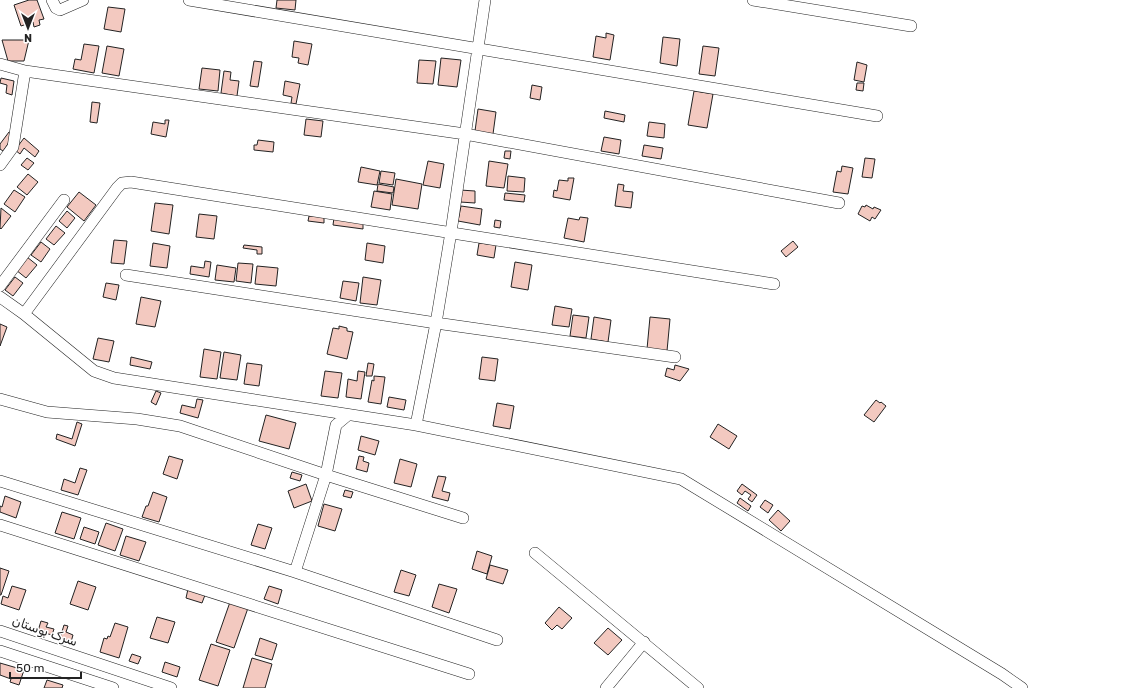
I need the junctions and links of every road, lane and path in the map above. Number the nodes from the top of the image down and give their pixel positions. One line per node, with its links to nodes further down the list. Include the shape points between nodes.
1 (52, 0): 2 (street, via 60,10)
2 (83, 0)
3 (189, 0): 7 (street)
4 (485, 0): 7 (street)
5 (753, 0): 6 (street)
6 (911, 26)
7 (478, 48): 11 (street); 12 (street)
8 (0, 54): 9 (street)
9 (2, 64): 10 (street)
10 (25, 71): 12 (street); 13 (street, via 13,148)
11 (877, 116)
12 (465, 134): 15 (street); 16 (street)
13 (0, 165)
14 (64, 200): 19 (street)
15 (839, 203)
16 (451, 232): 18 (street); 21 (street, via 131,182 122,183); 22 (street)
17 (126, 275): 22 (street)
18 (774, 284)
19 (0, 286)
20 (0, 297): 21 (street)
21 (24, 314): 25 (street, via 94,370 114,378)
22 (436, 323): 23 (street); 26 (street)
23 (675, 357)
24 (0, 399): 27 (street, via 47,412 136,419 180,426)
25 (348, 415): 26 (street); 27 (street, via 336,425)
26 (416, 425): 42 (street, via 681,479)
27 (326, 475): 29 (street); 32 (street)
28 (0, 481): 32 (street)
29 (463, 518)
30 (0, 525): 37 (street)
31 (536, 553): 35 (street)
32 (296, 572): 34 (street)
33 (0, 631): 39 (street, سرک بوستان)
34 (496, 640)
35 (644, 642): 40 (street); 41 (street)
36 (0, 651): 38 (street)
37 (469, 674)
38 (113, 688)
39 (171, 688)
40 (606, 688)
41 (698, 688)
42 (1022, 688)

